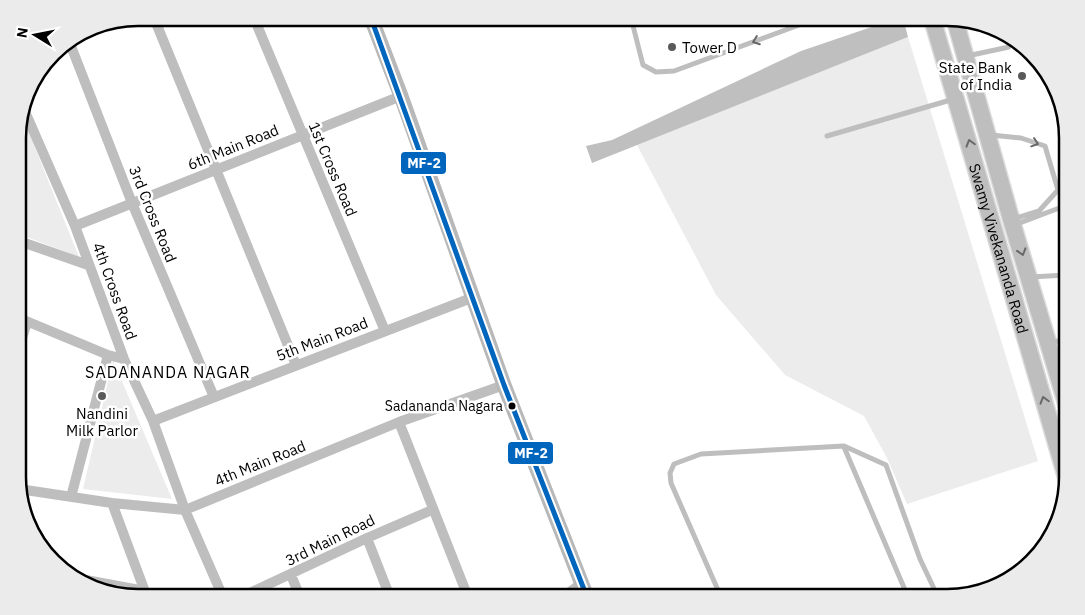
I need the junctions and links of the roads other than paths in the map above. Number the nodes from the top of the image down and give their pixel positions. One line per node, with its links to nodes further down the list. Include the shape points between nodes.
1 (157, 26): 17 (street)
2 (257, 26): 14 (street, 1st Cross Road)
3 (374, 26): 11 (main road)
4 (633, 26): 5 (lane, one-way to 4, via 674,72 656,72 643,65)
5 (797, 26)
6 (934, 26): 12 (main road, Swamy Vivekananda Road)
7 (957, 27): 10 (main road, Swamy Vivekananda Road)
8 (1010, 46): 10 (lane)
9 (72, 48): 18 (street, 3rd Cross Road)
10 (966, 56): 15 (main road, Swamy Vivekananda Road)
11 (401, 96): 14 (street, 6th Main Road); 26 (main road)
12 (957, 98): 16 (lane); 40 (main road, Swamy Vivekananda Road, one-way to 12)
13 (28, 117): 21 (street, 4th Cross Road)
14 (303, 135): 17 (street, 6th Main Road); 28 (street, 1st Cross Road)
15 (988, 135): 20 (main road, Swamy Vivekananda Road); 20 (lane, one-way to 20, via 1022,138 1045,146 1058,190 1039,211)
16 (827, 136)
17 (214, 171): 18 (street, 6th Main Road); 33 (street)
18 (132, 204): 21 (street, 6th Main Road); 36 (street, 3rd Cross Road)
19 (1059, 208): 20 (lane)
20 (1012, 222): 25 (main road, Swamy Vivekananda Road, one-way to 25)
21 (75, 226): 23 (street, 4th Cross Road)
22 (26, 244): 23 (street)
23 (88, 265): 32 (street, 4th Cross Road)
24 (1059, 275): 25 (lane)
25 (1030, 277): 30 (main road, Swamy Vivekananda Road)
26 (474, 297): 28 (street, 5th Main Road); 35 (main road)
27 (26, 321): 31 (street)
28 (385, 331): 33 (street, 5th Main Road)
29 (1059, 341): 30 (lane)
30 (1048, 343): 34 (main road, Swamy Vivekananda Road)
31 (108, 354): 32 (street); 42 (street)
32 (124, 359): 37 (street, 4th Cross Road)
33 (296, 366): 36 (street, 5th Main Road)
34 (1059, 379)
35 (504, 384): 38 (street, 4th Main Road); 54 (main road)
36 (214, 397): 37 (street, 5th Main Road)
37 (152, 421): 44 (street, 4th Cross Road)
38 (399, 422): 44 (street, 4th Main Road); 45 (street)
39 (844, 446): 55 (lane, via 701,454 674,464 670,473 671,483); 56 (lane); 57 (lane, via 886,465)
40 (1059, 452)
41 (27, 490): 42 (street, 4th Main Road)
42 (71, 497): 43 (street, 4th Main Road)
43 (112, 503): 44 (street, 4th Main Road); 48 (street)
44 (185, 510): 49 (street, 4th Cross Road)
45 (432, 510): 46 (street, 3rd Main Road); 53 (street)
46 (367, 538): 47 (street, 3rd Main Road); 52 (street)
47 (291, 575): 50 (street, 3rd Main Road); 51 (street)
48 (144, 589)
49 (219, 589)
50 (261, 589)
51 (296, 589)
52 (387, 589)
53 (465, 589)
54 (584, 589)
55 (717, 589)
56 (905, 589)
57 (934, 589)

